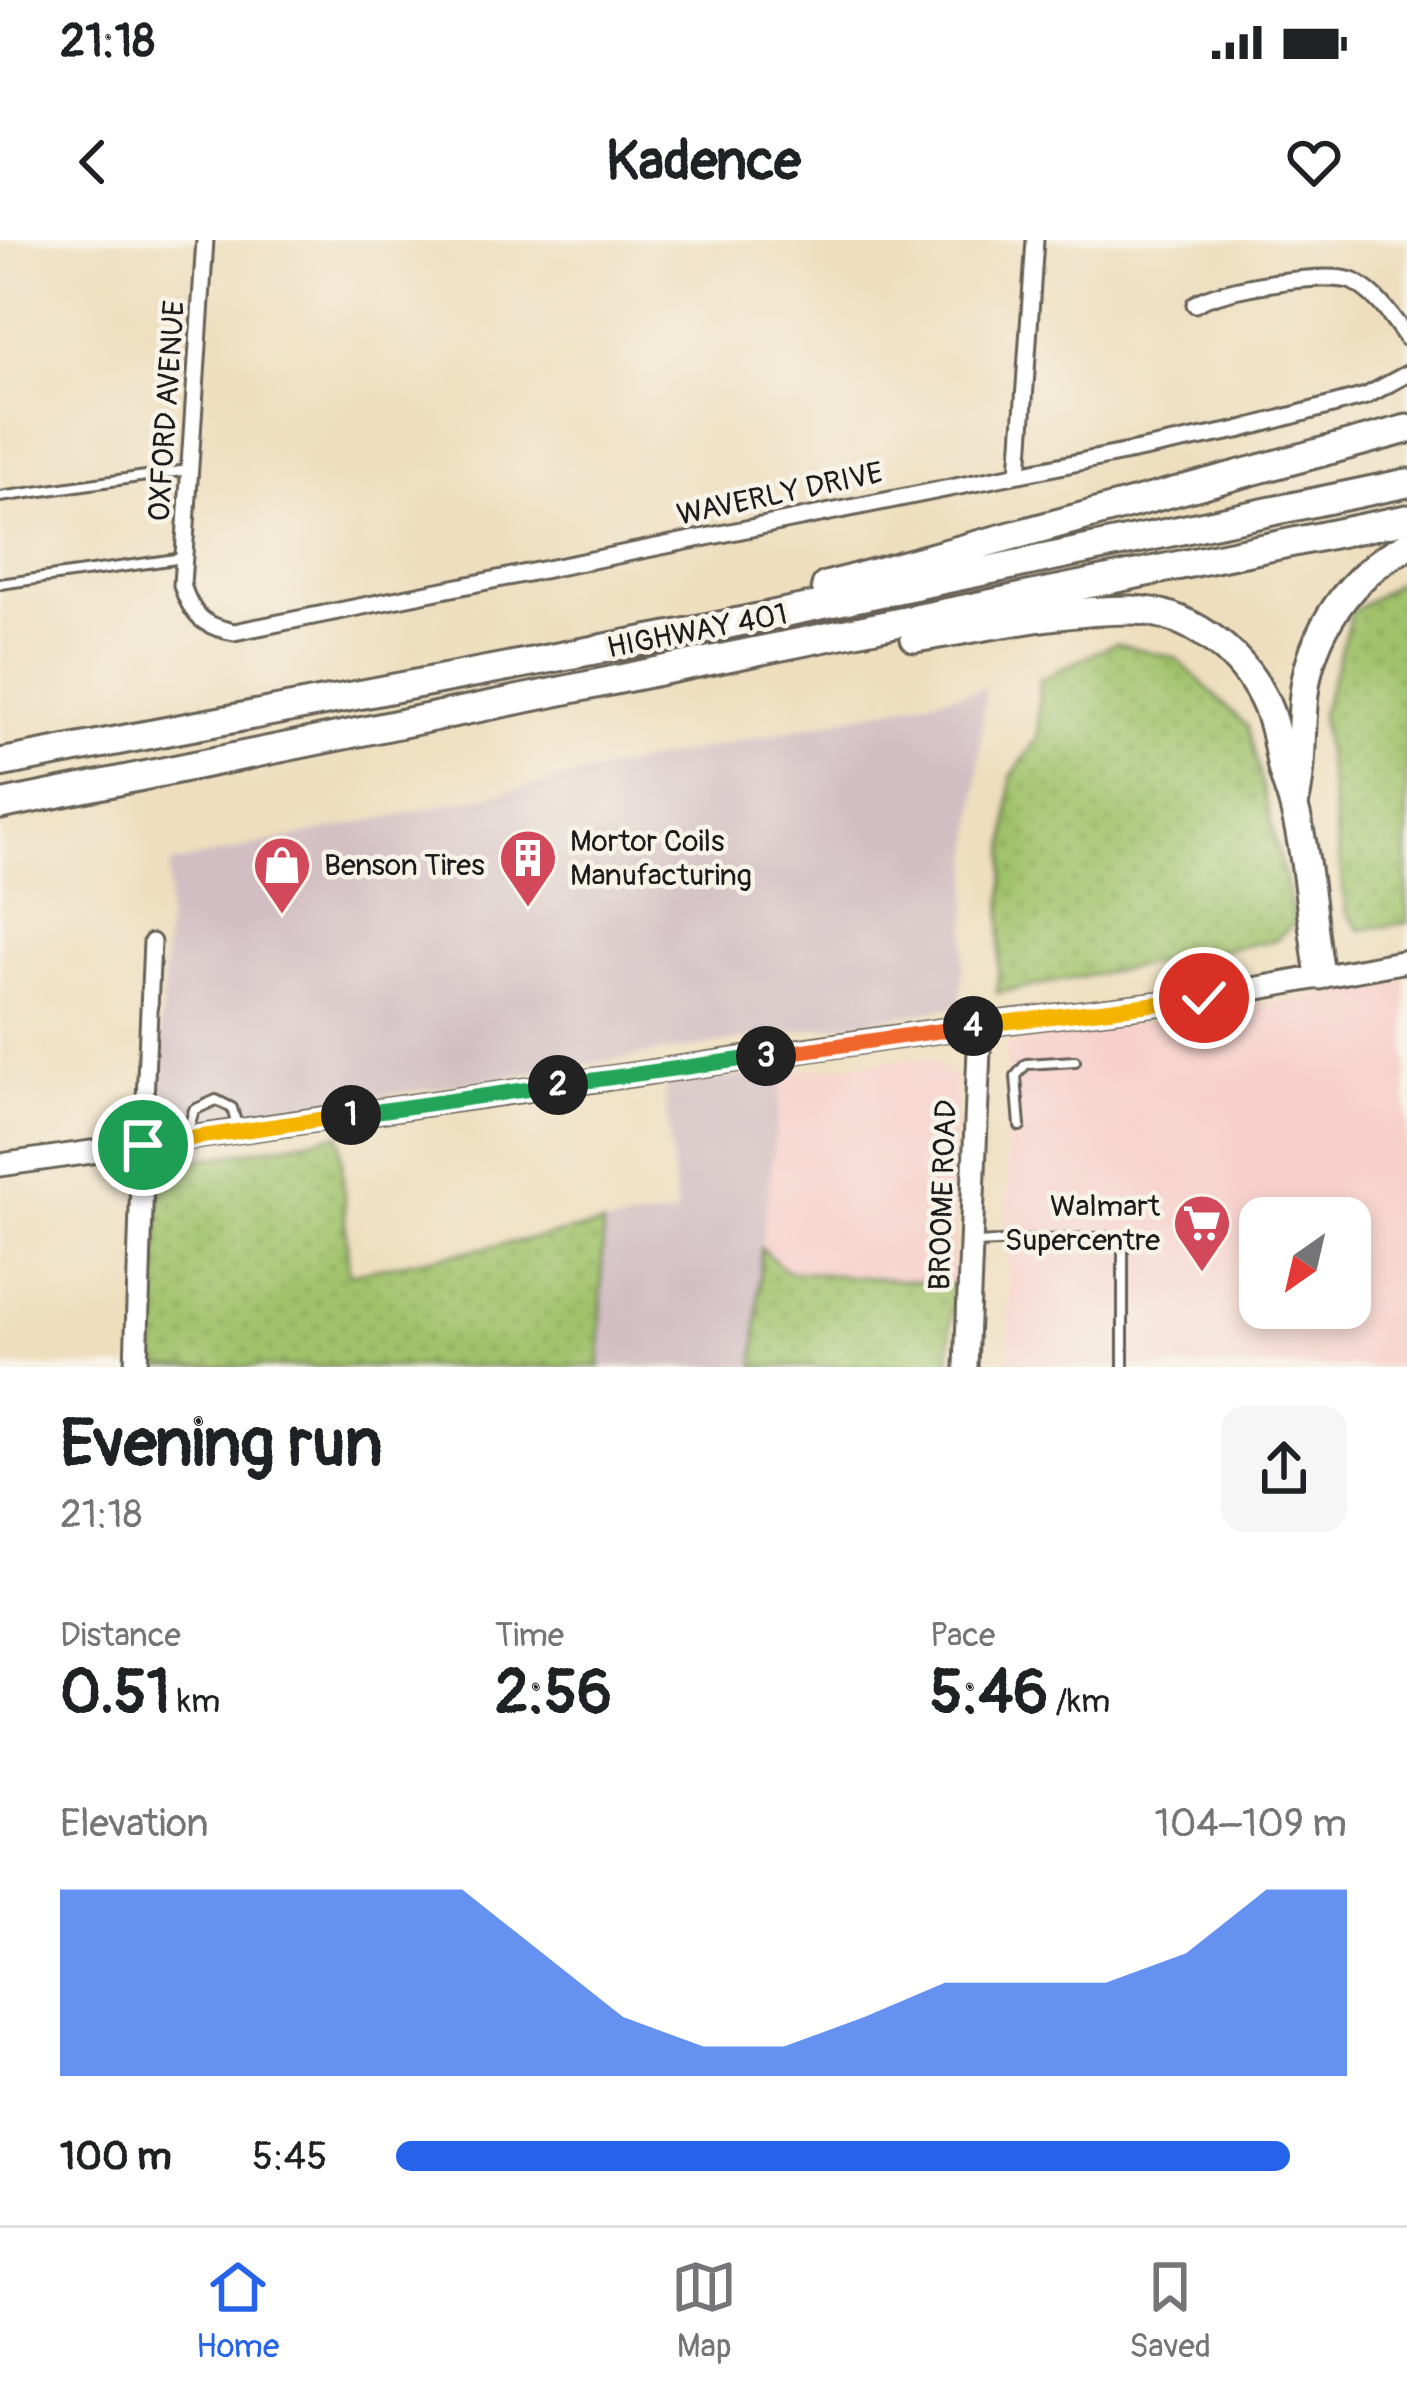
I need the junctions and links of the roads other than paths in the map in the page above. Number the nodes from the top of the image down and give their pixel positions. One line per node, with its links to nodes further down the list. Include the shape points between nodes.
1 (205, 240): 7 (street, OXFORD AVENUE)
2 (1035, 240): 8 (street)
3 (1195, 304): 4 (street, via 1252,285 1348,278 1378,298)
4 (1407, 338)
5 (1407, 374): 8 (street, WAVERLY DRIVE, via 1366,396 1238,430)
6 (1407, 429): 16 (highway, via 741,609)
7 (190, 470): 10 (lane); 13 (street, OXFORD AVENUE)
8 (1019, 472): 15 (street, WAVERLY DRIVE, via 234,632 208,627 190,610)
9 (1407, 483): 16 (highway, HIGHWAY 401)
10 (0, 497)
11 (1407, 519): 17 (highway, HIGHWAY 401)
12 (1407, 546): 20 (highway, via 1354,584 1319,638 1305,686)
13 (184, 557): 14 (lane); 15 (street, OXFORD AVENUE)
14 (0, 584)
15 (182, 585)
16 (705, 629): 18 (highway, HIGHWAY 401)
17 (786, 647): 19 (highway, HIGHWAY 401); 20 (highway, via 825,652 1136,610 1190,624 1231,655 1262,695)
18 (0, 763)
19 (0, 805)
20 (1294, 805): 23 (highway)
21 (152, 942): 29 (street)
22 (1407, 961): 23 (main road)
23 (1319, 975): 24 (main road)
24 (980, 1025): 27 (main road); 31 (main road, BROOME ROAD)
25 (1075, 1061): 26 (lane, via 1025,1064 1016,1076)
26 (1020, 1126)
27 (238, 1132): 28 (main road); 28 (lane, via 232,1108 216,1100 194,1110)
28 (186, 1139): 29 (main road)
29 (143, 1145): 30 (main road); 32 (main road)
30 (0, 1165)
31 (971, 1243): 33 (main road, BROOME ROAD); 34 (lane, via 1123,1237)
32 (136, 1367)
33 (966, 1367)
34 (1123, 1367)

